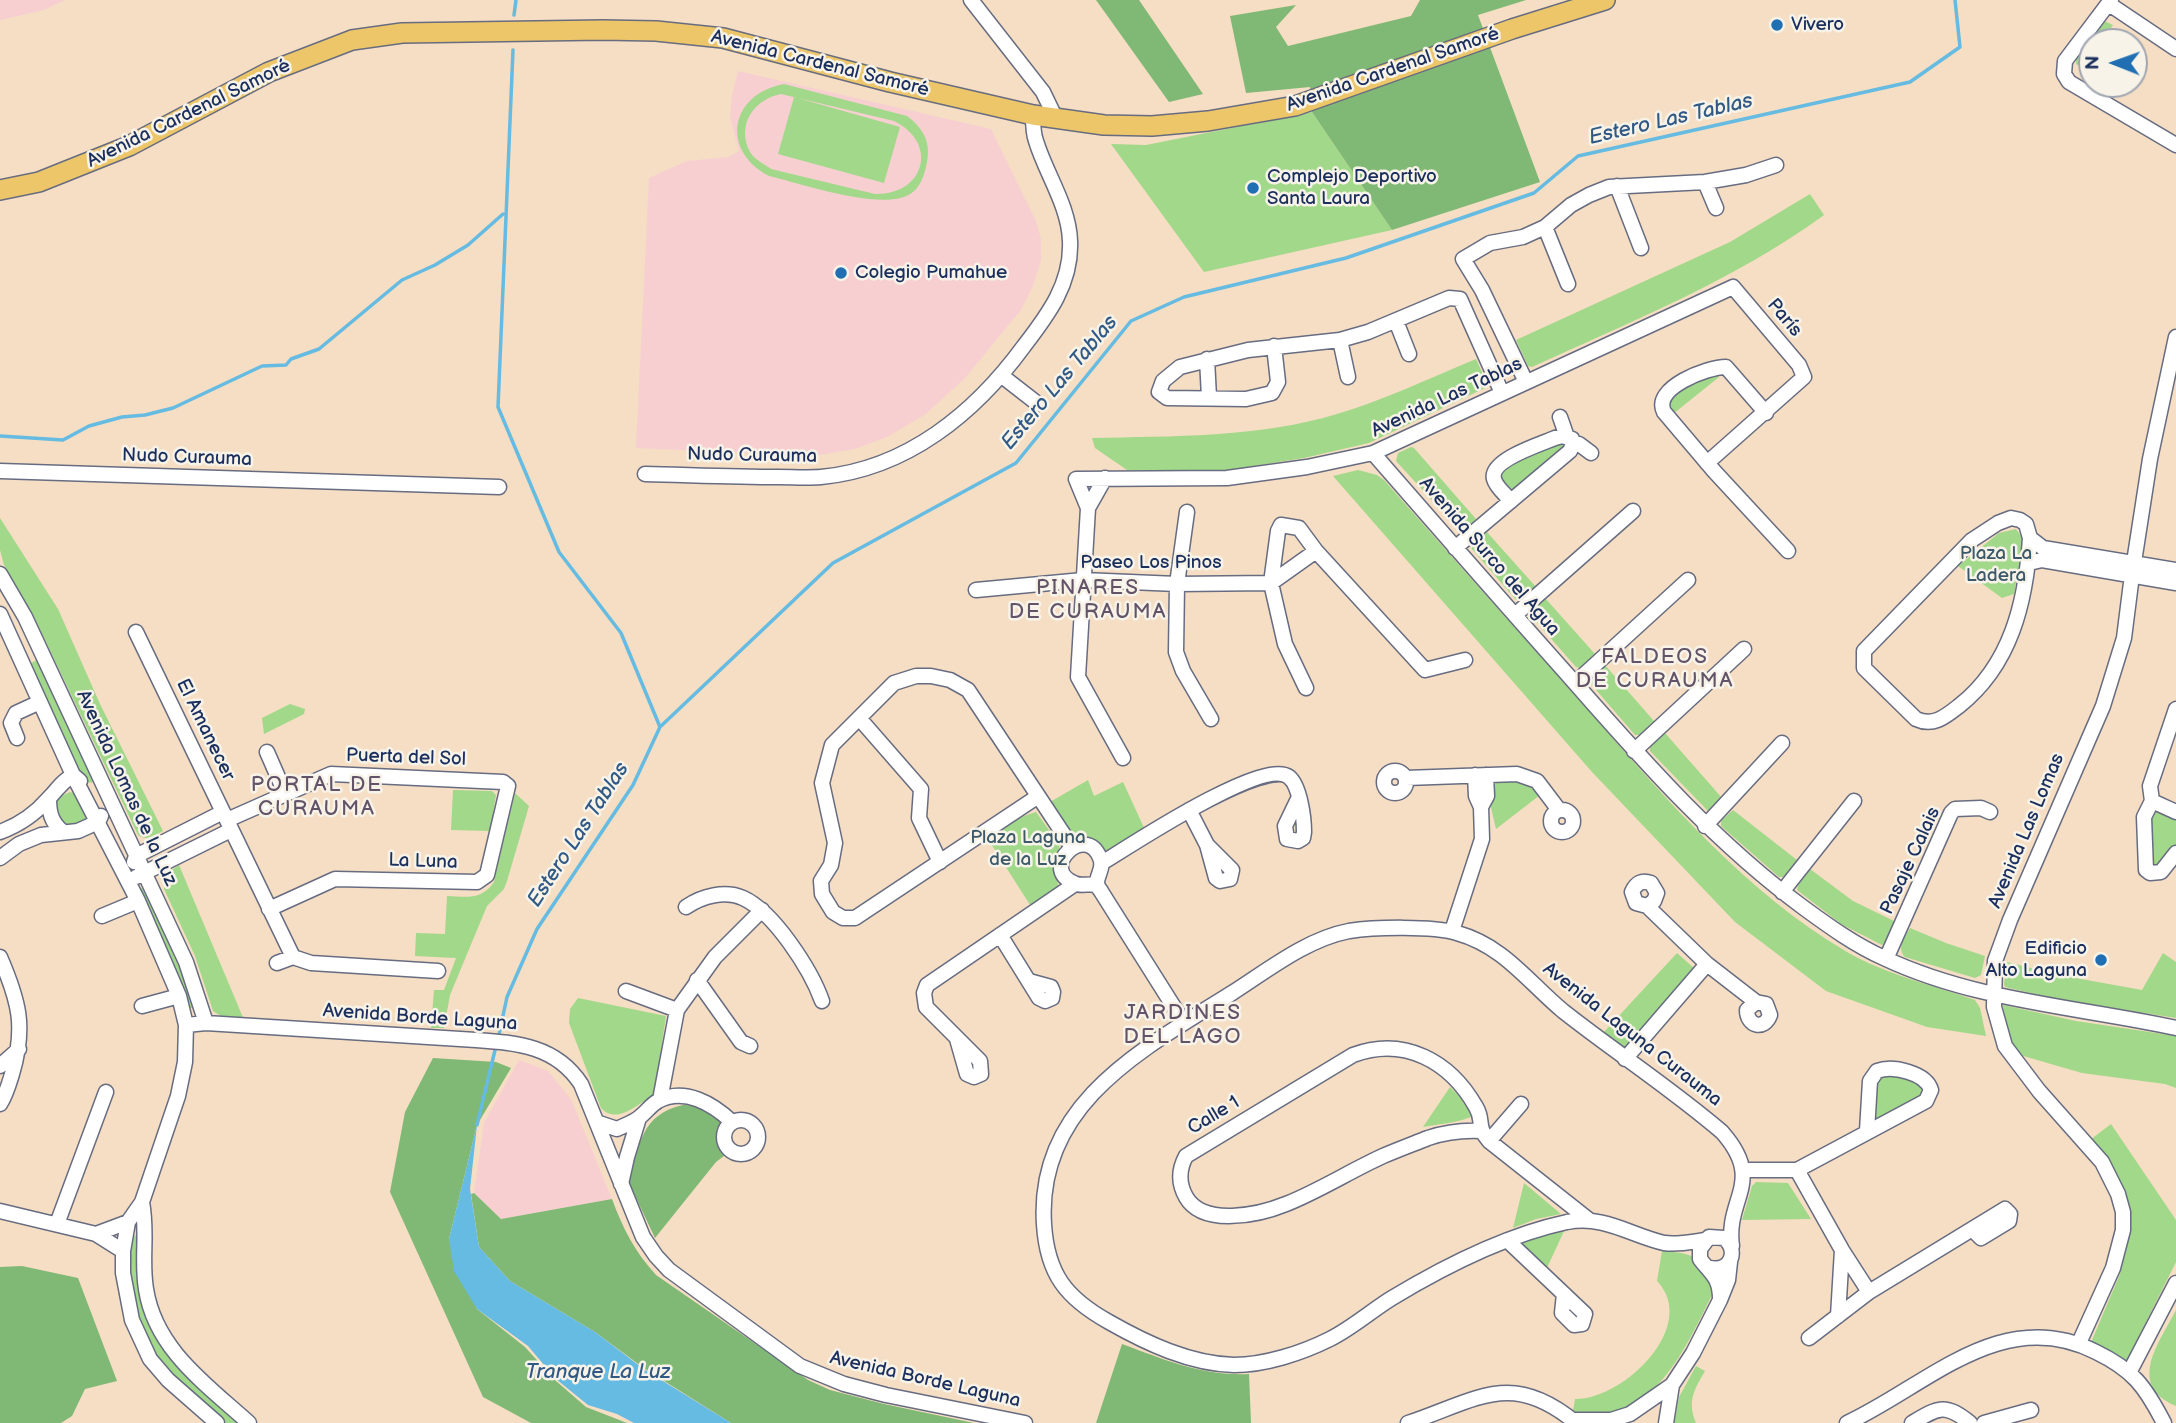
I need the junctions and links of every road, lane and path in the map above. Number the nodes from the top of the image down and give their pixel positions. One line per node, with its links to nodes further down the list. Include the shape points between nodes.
1 (971, 0): 6 (street, via 1043,92)
2 (1605, 0): 6 (main road, Avenida Cardenal Samoré, via 1295,106 1161,125)
3 (2110, 2): 4 (street); 7 (street, via 2065,61 2064,74 2069,82)
4 (2176, 49)
5 (1033, 115): 6 (main road, Avenida Cardenal Samoré); 11 (main road, Avenida Cardenal Samoré, via 723,38 603,30 402,33 352,40 269,72 129,146 38,182); 23 (street, Nudo Curauma, via 1035,138 1066,219 1068,270 1046,318)
6 (1056, 119)
7 (2176, 145)
8 (1776, 165): 9 (street)
9 (1705, 183): 10 (street); 12 (street)
10 (1617, 187): 13 (street, via 1571,205); 14 (street)
11 (0, 190)
12 (1716, 208)
13 (1545, 228): 15 (street); 25 (street, via 1490,243 1463,259)
14 (1641, 248)
15 (1568, 284)
16 (1732, 286): 25 (street, Avenida Las Tablas); 29 (street, París, via 1804,377)
17 (1396, 321): 18 (street); 21 (street); 26 (street, via 1449,298 1460,299)
18 (1340, 340): 20 (street); 24 (street)
19 (2175, 344): 49 (street, Avenida Las Lomas)
20 (1274, 346): 22 (street); 27 (street, via 1278,382 1272,393 1246,399)
21 (1409, 354)
22 (1207, 359): 27 (street); 27 (street, via 1180,367 1163,381 1159,392 1167,398)
23 (1002, 376): 28 (street); 36 (street, Nudo Curauma, via 925,442 858,470 821,477)
24 (1348, 377)
25 (1526, 382): 26 (street, Avenida Las Tablas)
26 (1502, 393): 32 (street, Avenida Las Tablas)
27 (1209, 397)
28 (1038, 404)
29 (1766, 413): 34 (street); 34 (street, via 1726,367 1712,368 1668,390 1660,405)
30 (1560, 417): 31 (street)
31 (1570, 440): 33 (street); 39 (street, via 1570,451); 39 (street, via 1555,438 1495,468 1494,480)
32 (1373, 453): 37 (street, Avenida Las Tablas, via 1227,478); 44 (street, Avenida Surco del Agua)
33 (1591, 453)
34 (1707, 463): 46 (street)
35 (0, 471): 38 (street, Nudo Curauma)
36 (645, 474)
37 (1105, 478): 40 (street); 40 (street, Avenida Las Tablas, via 1076,479)
38 (499, 487)
39 (1511, 501): 44 (street)
40 (1088, 508): 52 (street)
41 (1633, 511): 57 (street)
42 (1187, 512): 55 (street)
43 (2030, 538): 47 (street); 48 (street); 48 (street, via 2026,524 2011,518 1972,540 1869,644 1864,668 1916,719 1923,723 1945,717 1970,697 1999,662 2015,628)
44 (1455, 548): 57 (street, Avenida Surco del Agua)
45 (1316, 551): 54 (street); 54 (street, via 1299,528 1281,525); 62 (street, via 1425,670)
46 (1788, 551)
47 (2076, 560): 48 (street); 49 (street)
48 (2029, 563)
49 (2132, 569): 51 (street); 125 (street, Avenida Las Lomas, via 2124,638 2103,706 2010,920 1996,961)
50 (0, 574): 58 (street, Avenida Lomas de la Luz)
51 (2171, 576)
52 (1083, 580): 55 (street, Paseo Los Pinos); 56 (street, Paseo Los Pinos); 73 (street, via 1077,677)
53 (1688, 580): 63 (street)
54 (1271, 583): 55 (street, Paseo Los Pinos); 64 (street, via 1285,644)
55 (1177, 584): 68 (street, via 1176,652)
56 (976, 590)
57 (1515, 615): 63 (street, Avenida Surco del Agua)
58 (25, 617): 59 (street, via 18,624); 80 (street, Avenida Lomas de la Luz)
59 (3, 620): 65 (street, Avenida Lomas de la Luz)
60 (136, 632): 89 (street, El Amanecer)
61 (1744, 649): 71 (street)
62 (1465, 660)
63 (1574, 683): 71 (street, Avenida Surco del Agua)
64 (1306, 688)
65 (40, 702): 69 (street, via 16,713 11,723); 74 (street, Avenida Lomas de la Luz)
66 (2176, 709): 84 (street, via 2150,786)
67 (859, 718): 79 (street, via 894,683 916,676 950,680 968,690); 101 (street, via 921,789 919,818); 101 (street, via 832,745 822,783 835,843 831,865 821,881 822,894 833,912 855,918)
68 (1211, 719)
69 (17, 738)
70 (1782, 743): 91 (street)
71 (1634, 751): 91 (street, Avenida Surco del Agua)
72 (267, 752): 78 (street)
73 (1123, 758)
74 (73, 775): 80 (street); 81 (street, via 59,784); 90 (street, Avenida Lomas de la Luz)
75 (1481, 775): 76 (street); 86 (street, via 1531,778); 114 (street, via 1486,796 1481,807 1482,839)
76 (1406, 778)
77 (508, 786): 78 (street, Puerta del Sol, via 503,782 331,774); 111 (street, La Luna, via 487,875 477,882 341,878)
78 (285, 793): 89 (street, Puerta del Sol)
79 (1037, 797): 96 (street); 101 (street)
80 (108, 798): 90 (street); 99 (street, Avenida Lomas de la Luz)
81 (49, 799): 92 (street, via 51,816); 93 (street, via 25,820)
82 (1298, 799): 85 (street, via 1297,788 1283,774 1257,778)
83 (1854, 801): 107 (street)
84 (2152, 801): 88 (street); 98 (street, via 2144,817 2146,870 2161,872)
85 (1189, 810): 95 (street); 102 (street)
86 (1559, 810)
87 (1990, 812): 118 (street, Pasaje Calais, via 1981,808 1951,813)
88 (2176, 812)
89 (227, 821): 94 (street, Puerta del Sol); 97 (street, Puerta del Sol); 111 (street, El Amanecer)
90 (98, 822): 92 (street, via 78,831); 104 (street, Avenida Lomas de la Luz)
91 (1705, 826): 107 (street, Avenida Surco del Agua)
92 (62, 831): 100 (street, via 19,844)
93 (0, 832)
94 (183, 832): 97 (street); 99 (street, Puerta del Sol)
95 (1207, 845)
96 (1072, 847): 102 (street, via 1091,847); 105 (street, via 1063,857 1062,870)
97 (192, 849): 103 (street, Puerta del Sol)
98 (2176, 853)
99 (136, 856): 103 (street, Avenida Lomas de la Luz); 104 (street)
100 (0, 858)
101 (940, 862)
102 (1102, 863): 106 (street, via 1097,882)
103 (144, 873): 104 (street, Puerta del Sol); 131 (street, Avenida Lomas de la Luz, via 186,962)
104 (128, 880): 108 (street, Avenida Lomas de la Luz)
105 (1075, 884): 106 (street, via 1093,884); 115 (street)
106 (1101, 891): 132 (street)
107 (1782, 892): 118 (street, Avenida Surco del Agua, via 1848,940)
108 (138, 901): 113 (street, Avenida Lomas de la Luz); 126 (street, Avenida Lomas de la Luz)
109 (1647, 906): 120 (street)
110 (686, 907): 112 (street, via 716,894 742,897)
111 (269, 909): 117 (street, El Amanecer)
112 (762, 910): 122 (street); 127 (street, via 795,951)
113 (102, 916)
114 (1452, 931): 132 (street, Avenida Laguna Curauma, via 1348,931 1308,945); 138 (street, Avenida Laguna Curauma, via 1499,951)
115 (1000, 934): 123 (street); 135 (street, via 927,985 926,1007)
116 (0, 957): 137 (street, via 17,999)
117 (293, 957): 119 (street); 121 (street, via 311,963)
118 (1886, 959): 125 (street, Avenida Surco del Agua)
119 (276, 963)
120 (1707, 964): 128 (street); 138 (street)
121 (439, 971)
122 (697, 981): 130 (street); 136 (street, via 741,1042)
123 (1029, 981)
124 (625, 991): 130 (street)
125 (1993, 993): 134 (street, Avenida Surco del Agua); 175 (street, Avenida Las Lomas, via 2005,1046 2102,1162 2123,1212 2113,1268)
126 (179, 996): 129 (street); 133 (street, Avenida Lomas de la Luz)
127 (822, 1001)
128 (1756, 1002)
129 (141, 1005)
130 (677, 1010): 141 (street)
131 (206, 1023): 133 (street, Avenida Borde Laguna); 146 (street, Avenida Borde Laguna, via 519,1043 547,1053 569,1069)
132 (1184, 1023): 162 (street, Avenida Laguna Curauma, via 1119,1067 1082,1104 1051,1160 1043,1205 1049,1254 1060,1282 1084,1307 1184,1355 1233,1365 1258,1363 1330,1339 1448,1267)
133 (186, 1025): 155 (street, Avenida Lomas de la Luz, via 178,1096)
134 (2176, 1028)
135 (957, 1040)
136 (750, 1046)
137 (19, 1049): 139 (street); 142 (street)
138 (1625, 1059): 152 (street, Avenida Laguna Curauma, via 1722,1132 1734,1146)
139 (0, 1066)
140 (106, 1092): 159 (street)
141 (660, 1100): 144 (street); 145 (street, via 699,1099 717,1107)
142 (0, 1104)
143 (1521, 1104): 149 (street)
144 (639, 1118): 147 (street); 151 (street)
145 (732, 1122)
146 (598, 1123): 147 (street); 150 (street, Avenida Borde Laguna)
147 (617, 1129): 150 (street)
148 (1867, 1131): 148 (street, via 1926,1101 1931,1090 1928,1083 1922,1077 1888,1068 1877,1071 1870,1081); 153 (street)
149 (1485, 1136): 149 (street, Calle 1, via 1478,1109 1457,1082 1427,1057 1396,1048 1375,1048 1342,1061 1186,1156 1181,1186 1188,1200 1206,1214 1248,1213 1285,1205 1430,1137 1457,1130); 157 (street)
150 (607, 1145): 151 (street, Avenida Borde Laguna)
151 (620, 1160): 185 (street, Avenida Borde Laguna, via 621,1184 643,1237 662,1264 800,1366 886,1395)
152 (1743, 1170): 153 (street); 154 (street, Avenida Laguna Curauma)
153 (1797, 1170): 165 (street)
154 (1742, 1191): 163 (street); 164 (street, Avenida Laguna Curauma, via 1730,1229)
155 (142, 1202): 158 (street, Avenida Lomas de la Luz); 184 (street, Avenida Lomas de la Luz, via 147,1226 146,1287 156,1324 189,1369)
156 (0, 1211): 159 (street)
157 (1589, 1220): 162 (street, Avenida Laguna Curauma); 163 (street, Avenida Laguna Curauma, via 1658,1241)
158 (128, 1222): 161 (street); 166 (street, Avenida Lomas de la Luz)
159 (57, 1224): 161 (street)
160 (1973, 1230): 170 (street)
161 (96, 1234): 166 (street)
162 (1508, 1241): 171 (street)
163 (1706, 1243): 164 (street, via 1724,1238); 168 (street, via 1703,1263)
164 (1732, 1246): 167 (street, Avenida Laguna Curauma)
165 (1842, 1250): 170 (street); 173 (street)
166 (123, 1251): 183 (street, Avenida Lomas de la Luz, via 129,1310 144,1348 169,1380)
167 (1730, 1262): 168 (street, via 1721,1269); 172 (street, Avenida Laguna Curauma)
168 (1710, 1268): 172 (street)
169 (2176, 1283): 176 (street)
170 (1869, 1292): 173 (street)
171 (1564, 1294)
172 (1720, 1300): 177 (street, Avenida Laguna Curauma)
173 (1838, 1316): 174 (street)
174 (1809, 1338)
175 (2079, 1343): 176 (street); 188 (street, via 2031,1337 1986,1346)
176 (2130, 1371): 178 (street)
177 (1671, 1385): 182 (street, Avenida Laguna Curauma, via 1637,1410); 187 (street, Avenida Laguna Curauma)
178 (2153, 1401): 180 (street); 192 (street)
179 (2031, 1410): 191 (street)
180 (2176, 1415)
181 (1575, 1422): 182 (street, Avenida Laguna Curauma); 186 (street, via 1542,1399 1506,1392)
182 (1610, 1422)
183 (216, 1423)
184 (249, 1423)
185 (1025, 1423)
186 (1408, 1423)
187 (1666, 1423)
188 (1847, 1423)
189 (1912, 1423): 190 (street, via 1937,1409 1953,1409)
190 (1970, 1423)
191 (1984, 1423)
192 (2164, 1423)

